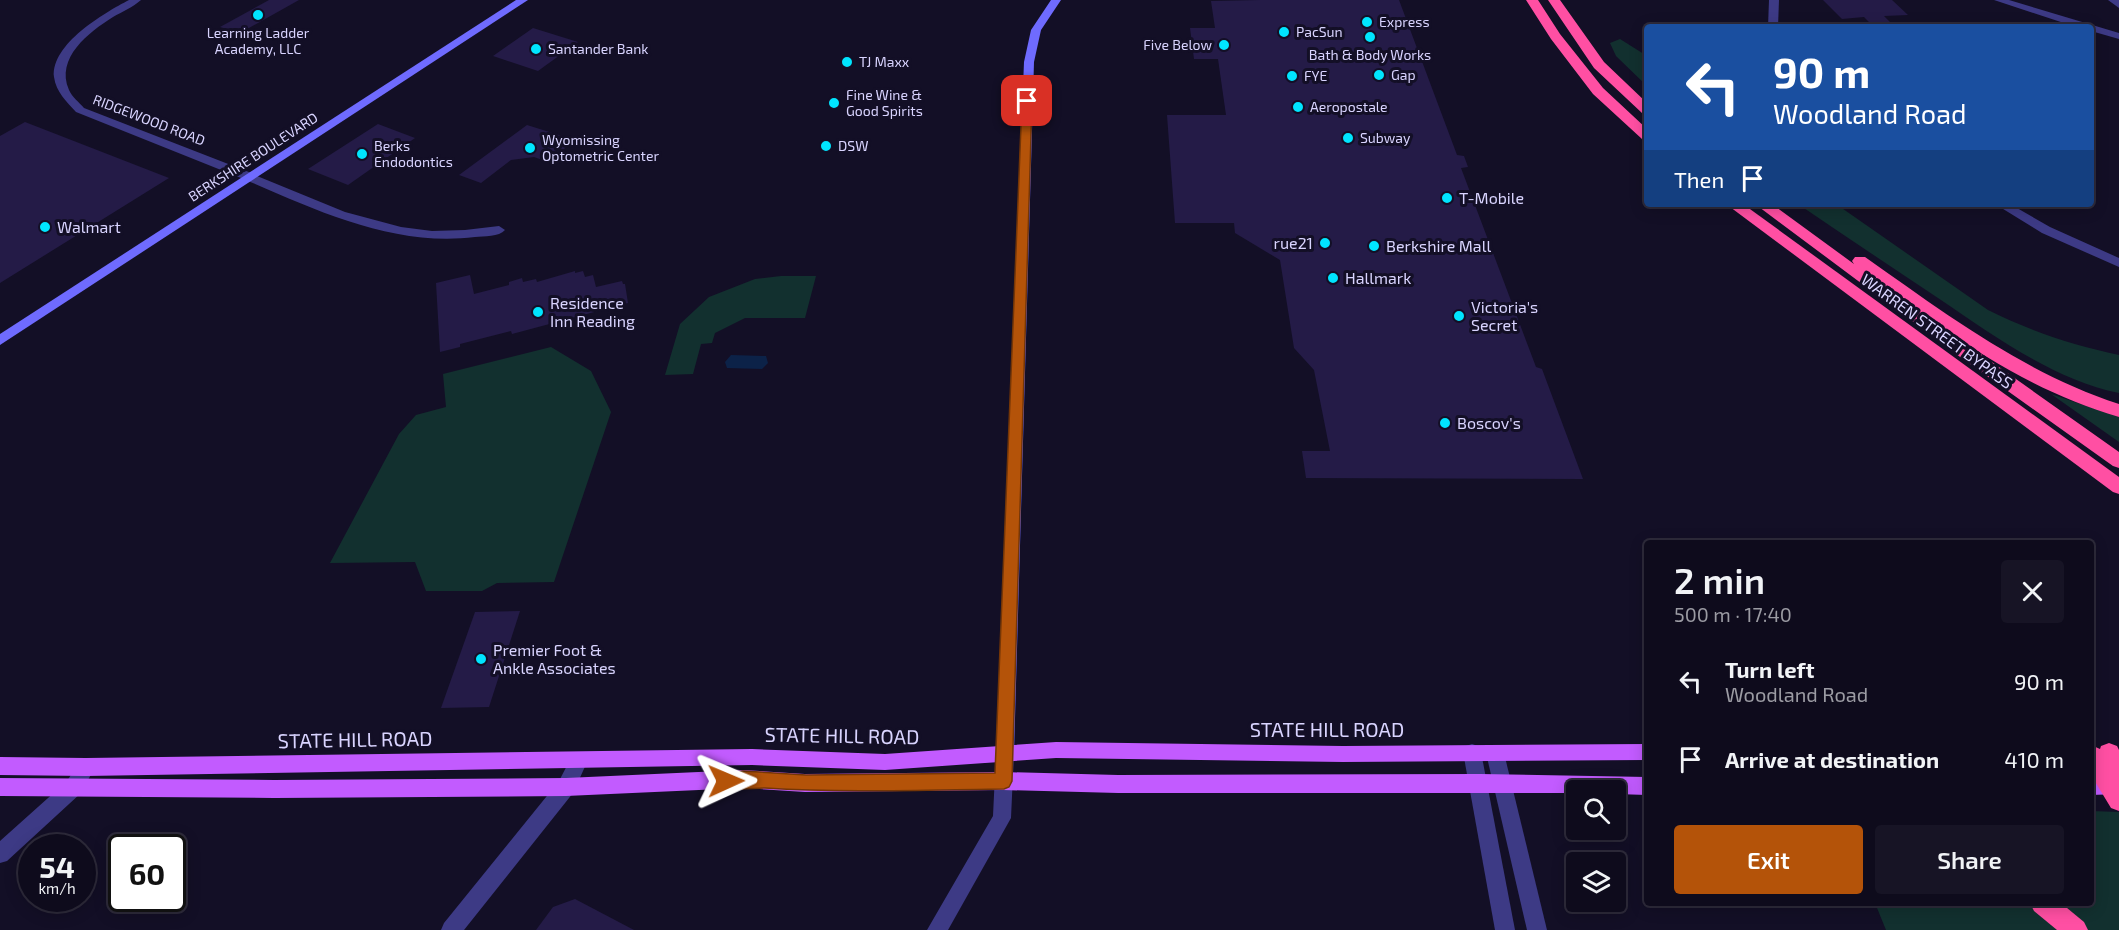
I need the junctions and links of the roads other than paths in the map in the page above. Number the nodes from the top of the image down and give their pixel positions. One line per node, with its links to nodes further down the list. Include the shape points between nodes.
1 (136, 0): 20 (street, RIDGEWOOD ROAD, via 92,26 68,51 58,75 63,94 80,110)
2 (524, 0): 20 (main road, BERKSHIRE BOULEVARD)
3 (1056, 0): 33 (main road, via 1036,29 1029,62)
4 (1518, 0): 17 (highway, via 1543,38)
5 (1532, 0): 17 (highway)
6 (1554, 0): 16 (highway)
7 (1567, 0): 16 (highway)
8 (1774, 0): 12 (street)
9 (1999, 0): 13 (street)
10 (2113, 0): 11 (street)
11 (2119, 5)
12 (1773, 24)
13 (2077, 24)
14 (2094, 29): 15 (street)
15 (2119, 36)
16 (1599, 65): 18 (highway)
17 (1598, 91): 19 (highway)
18 (1644, 107)
19 (1644, 133)
20 (250, 177): 25 (street, RIDGEWOOD ROAD, via 372,226 399,232 459,235); 27 (main road, BERKSHIRE BOULEVARD)
21 (1737, 207): 30 (highway, WARREN STREET BYPASS)
22 (1766, 207): 29 (highway, WARREN STREET BYPASS)
23 (1781, 207): 28 (highway, via 2008,363 2049,386)
24 (2006, 207): 26 (street, via 2046,230)
25 (499, 230)
26 (2119, 262)
27 (0, 340)
28 (2119, 411)
29 (2119, 461)
30 (2119, 487)
31 (1472, 752): 33 (main road, STATE HILL ROAD); 34 (main road, STATE HILL ROAD); 39 (street)
32 (1644, 752): 34 (main road, STATE HILL ROAD)
33 (1005, 753): 35 (main road, STATE HILL ROAD, via 885,762 752,757); 38 (street)
34 (1495, 753): 40 (street)
35 (579, 760): 37 (main road, STATE HILL ROAD); 44 (street)
36 (0, 766): 37 (main road, STATE HILL ROAD)
37 (86, 768): 43 (street)
38 (1004, 781): 39 (main road); 44 (main road, via 806,783 743,779); 48 (street, via 1002,818)
39 (1480, 783): 40 (main road); 49 (street)
40 (1503, 783): 42 (main road); 50 (street)
41 (0, 786): 43 (main road)
42 (1644, 786)
43 (74, 787): 44 (main road); 45 (street)
44 (566, 787): 47 (street)
45 (0, 854)
46 (2046, 906): 51 (highway)
47 (451, 930)
48 (938, 930)
49 (1505, 930)
50 (1538, 930)
51 (2076, 930)

